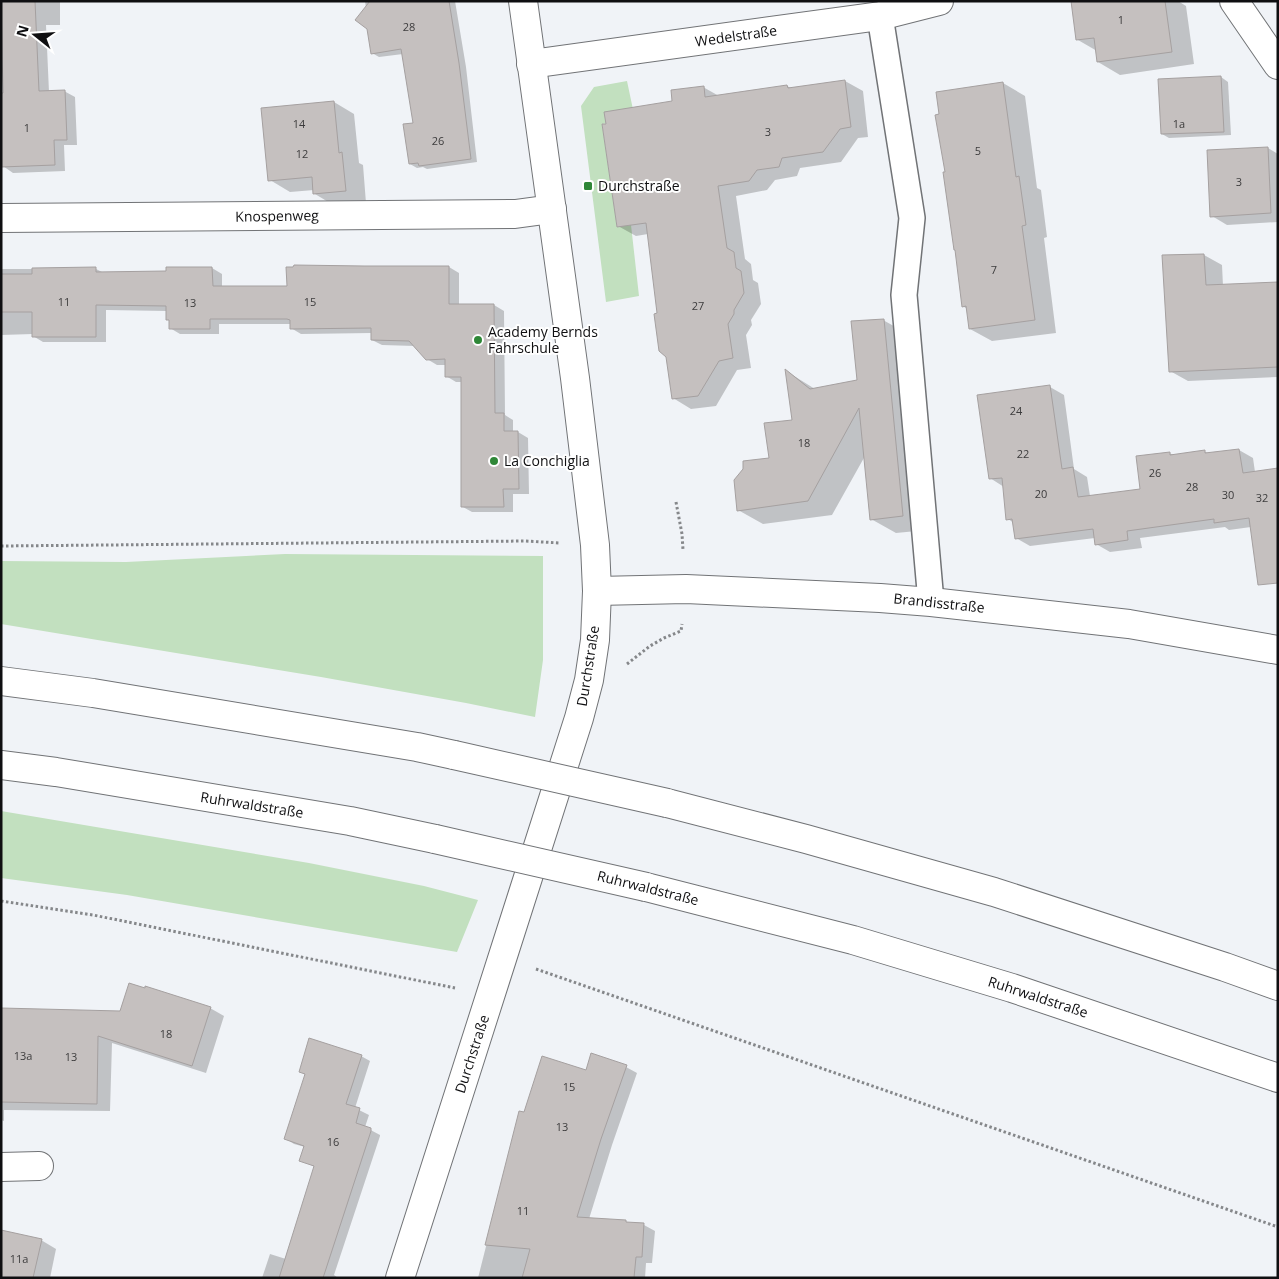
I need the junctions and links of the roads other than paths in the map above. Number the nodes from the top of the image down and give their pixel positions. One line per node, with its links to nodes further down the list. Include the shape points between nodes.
1 (523, 1): 5 (main road, Durchstraße)
2 (939, 1): 4 (main road, Wedelstraße)
3 (1234, 1): 6 (main road)
4 (880, 16): 5 (main road, Wedelstraße); 10 (lane, via 912,218 904,295)
5 (532, 64): 7 (main road, Durchstraße)
6 (1278, 65)
7 (552, 209): 8 (main road, Knospenweg, via 515,214); 9 (main road, Durchstraße, via 595,545)
8 (1, 218)
9 (597, 591): 10 (main road, Brandisstraße, via 686,589); 18 (main road, Durchstraße, via 595,640 579,718)
10 (931, 602): 11 (main road, Brandisstraße, via 1129,624)
11 (1278, 650)
12 (1, 681): 14 (main road, bridge, via 93,693 417,747 667,803 806,838 994,892)
13 (1, 765): 15 (main road, Ruhrwaldstraße, bridge, via 340,820 646,887 853,940 1003,985)
14 (1278, 986)
15 (1278, 1078)
16 (40, 1166): 17 (main road)
17 (1, 1167)
18 (400, 1278)

